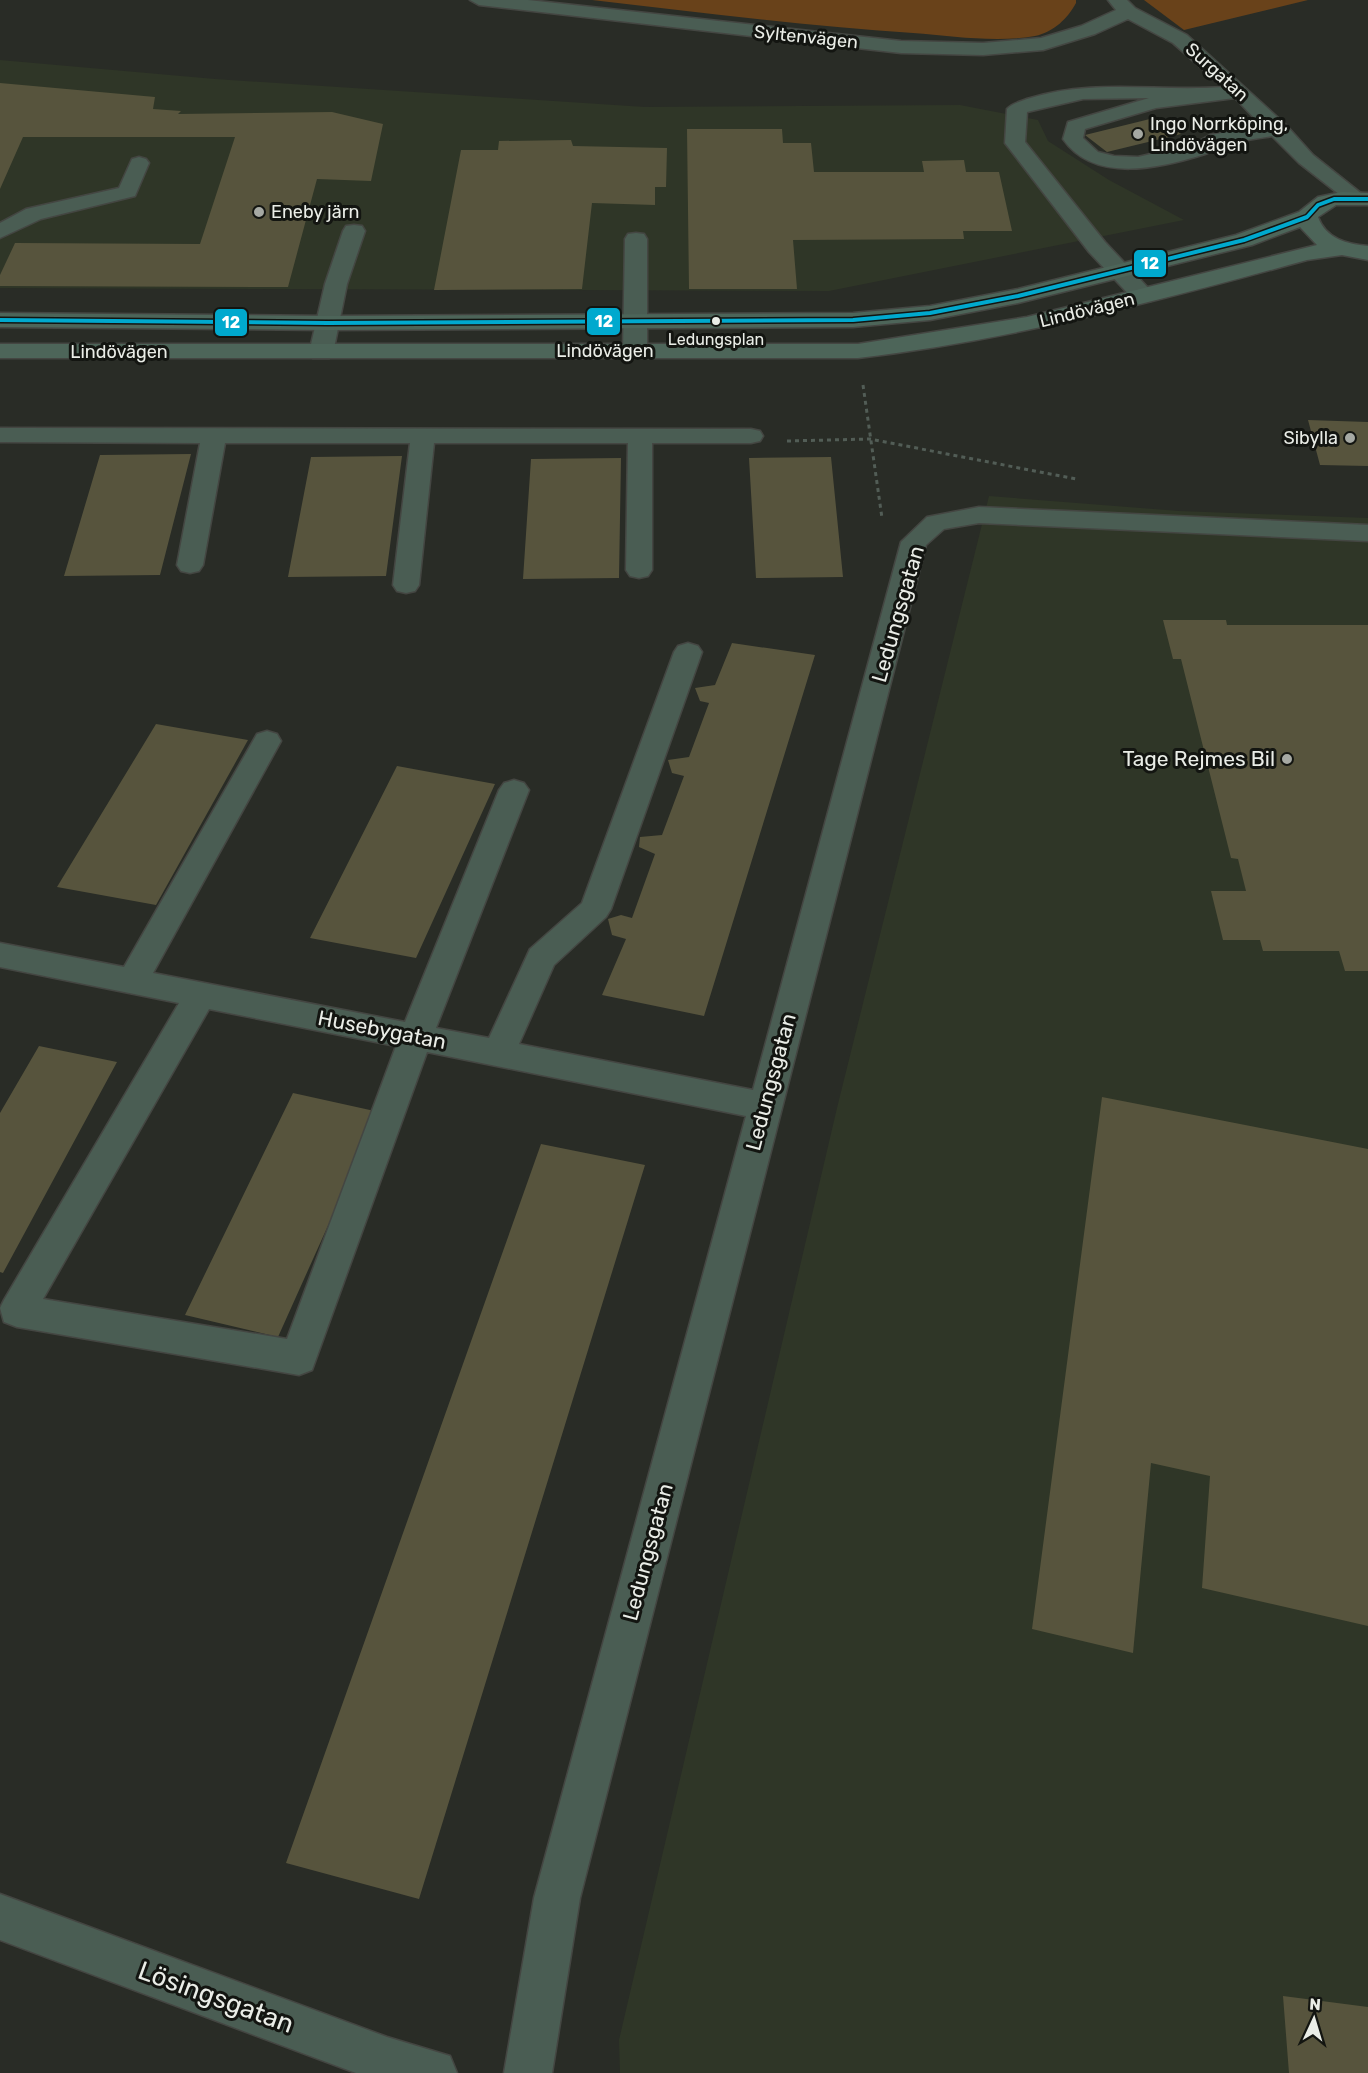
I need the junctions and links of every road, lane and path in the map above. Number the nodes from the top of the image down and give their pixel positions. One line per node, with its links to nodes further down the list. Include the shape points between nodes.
1 (479, 0): 2 (street, Syltenvägen, via 901,47 983,50 1043,44 1088,30)
2 (1123, 6): 3 (street, Surgatan, via 1173,34)
3 (1240, 92): 4 (street); 5 (street, Surgatan)
4 (1196, 94): 5 (street, via 1100,116 1075,126 1073,139 1091,156 1138,163 1201,149 1217,139); 15 (street, via 1128,89 1048,98 1017,109 1015,143)
5 (1279, 129): 6 (street, Surgatan)
6 (1306, 159): 8 (street, Surgatan); 9 (street, Surgatan, via 1318,183)
7 (139, 163): 11 (street, via 128,192 34,214)
8 (1362, 198): 9 (main road, Lindövägen)
9 (1315, 209): 13 (main road, via 1309,226 1317,236); 15 (main road, Lindövägen, via 1244,240)
10 (354, 231): 19 (street)
11 (0, 232)
12 (636, 239): 18 (street)
13 (1342, 248): 14 (main road); 16 (main road, Lindövägen)
14 (1368, 253)
15 (1118, 272): 16 (street); 18 (main road, Lindövägen, via 930,313 853,320)
16 (1143, 296): 22 (main road, Lindövägen, via 979,334)
17 (0, 320): 19 (main road, Lindövägen)
18 (635, 322): 19 (main road, Lindövägen); 21 (street)
19 (327, 323): 23 (street)
20 (0, 351): 23 (main road, Lindövägen)
21 (635, 351): 22 (main road, Lindövägen); 23 (main road, Lindövägen)
22 (858, 351): 28 (path)
23 (321, 353)
24 (214, 436): 25 (street); 29 (street); 33 (street)
25 (423, 436): 26 (street); 35 (street)
26 (640, 436): 27 (street); 34 (street)
27 (751, 436): 28 (path, via 781,441)
28 (870, 439): 30 (path); 32 (path, via 883,524)
29 (4, 442)
30 (1083, 480)
31 (1368, 533): 32 (street, Ledungsgatan, via 979,515 936,523)
32 (914, 542): 44 (street, Ledungsgatan)
33 (190, 565)
34 (639, 570)
35 (406, 585)
36 (688, 652): 43 (street, via 595,909 541,958)
37 (267, 741): 40 (street)
38 (514, 790): 42 (street)
39 (0, 955): 40 (street, Husebygatan)
40 (132, 981): 41 (street, Husebygatan)
41 (200, 995): 42 (street, Husebygatan); 42 (street, via 17,1311 299,1358)
42 (416, 1038): 43 (street, Husebygatan)
43 (499, 1053): 44 (street, Husebygatan)
44 (764, 1106): 47 (street, Ledungsgatan, via 557,1898)
45 (0, 1917): 46 (street, Lösingsgatan, via 387,2061)
46 (433, 2073)
47 (528, 2073)

